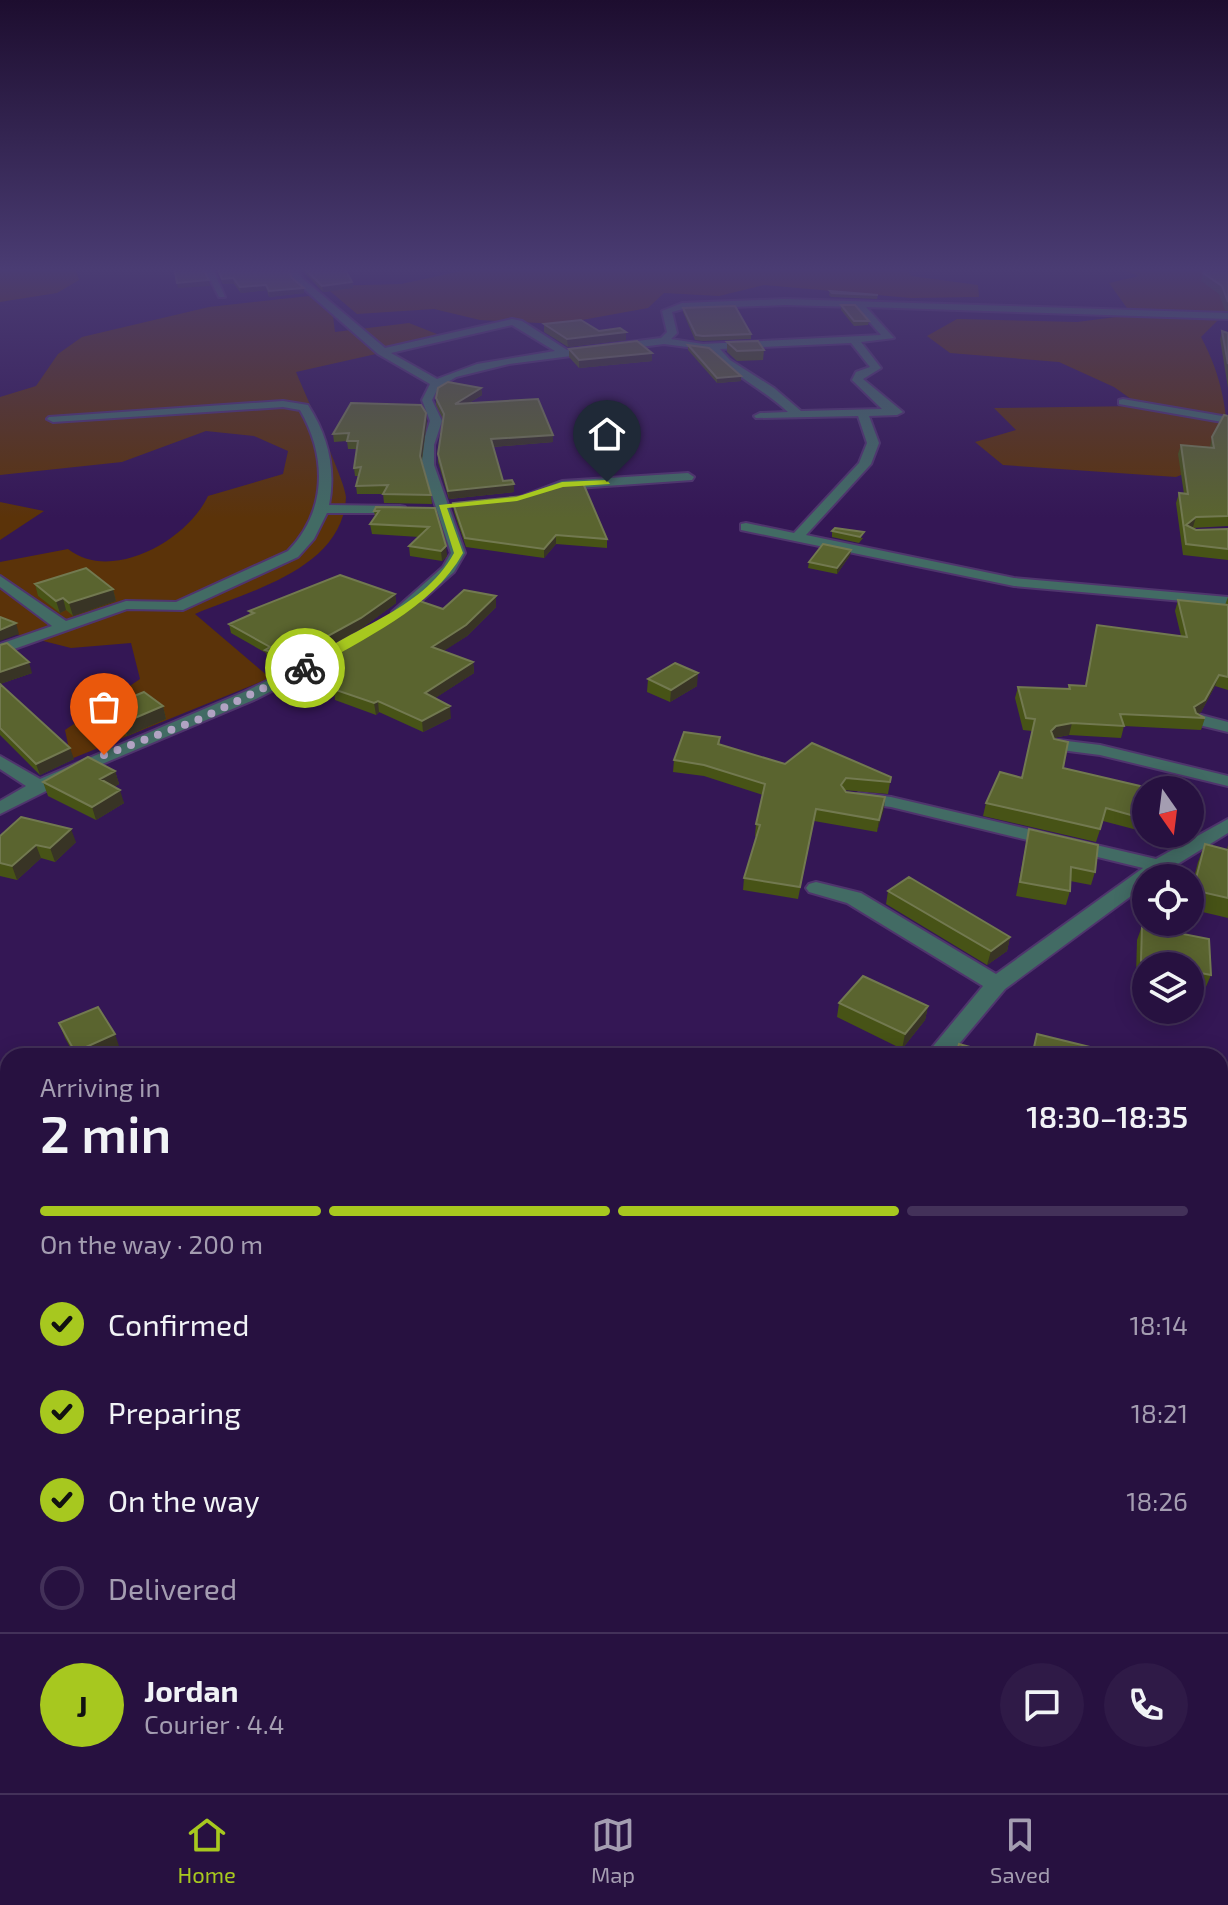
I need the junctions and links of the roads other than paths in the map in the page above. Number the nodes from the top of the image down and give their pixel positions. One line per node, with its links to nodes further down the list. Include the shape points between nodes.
1 (388, 351): 6 (street)
2 (561, 351): 7 (street)
3 (591, 351): 7 (street)
4 (716, 351): 11 (street)
5 (862, 351): 10 (street, via 876,368 857,380 897,411)
6 (382, 352): 8 (street)
7 (566, 354): 8 (street, via 493,365)
8 (437, 383): 19 (street, via 427,400 436,421 427,459)
9 (1123, 402): 14 (street)
10 (863, 414): 11 (street); 21 (street, via 873,443 865,464)
11 (798, 415): 12 (street)
12 (760, 416)
13 (53, 419): 18 (street, via 304,407 316,425 326,481)
14 (1228, 420)
15 (688, 477): 16 (street, via 562,485)
16 (517, 499)
17 (457, 505): 19 (street)
18 (324, 509): 19 (street); 25 (street, via 305,545 293,554 178,607 126,605)
19 (432, 510): 24 (street, via 455,534 456,560)
20 (746, 527): 21 (street)
21 (796, 538): 23 (street, via 1014,582)
22 (0, 580): 25 (street)
23 (1228, 601)
24 (384, 623)
25 (64, 627): 27 (street)
26 (345, 646): 33 (street, via 265,689)
27 (0, 649)
28 (1201, 720): 29 (street)
29 (1228, 727)
30 (1059, 745): 32 (street)
31 (0, 761): 33 (street)
32 (1228, 781)
33 (38, 786): 35 (street)
34 (851, 797): 37 (street)
35 (0, 808)
36 (1228, 825): 38 (street)
37 (1151, 864)
38 (1162, 864)
39 (1132, 886): 41 (street)
40 (816, 888): 41 (street, via 854,898)
41 (997, 984): 42 (street)
42 (943, 1048)

